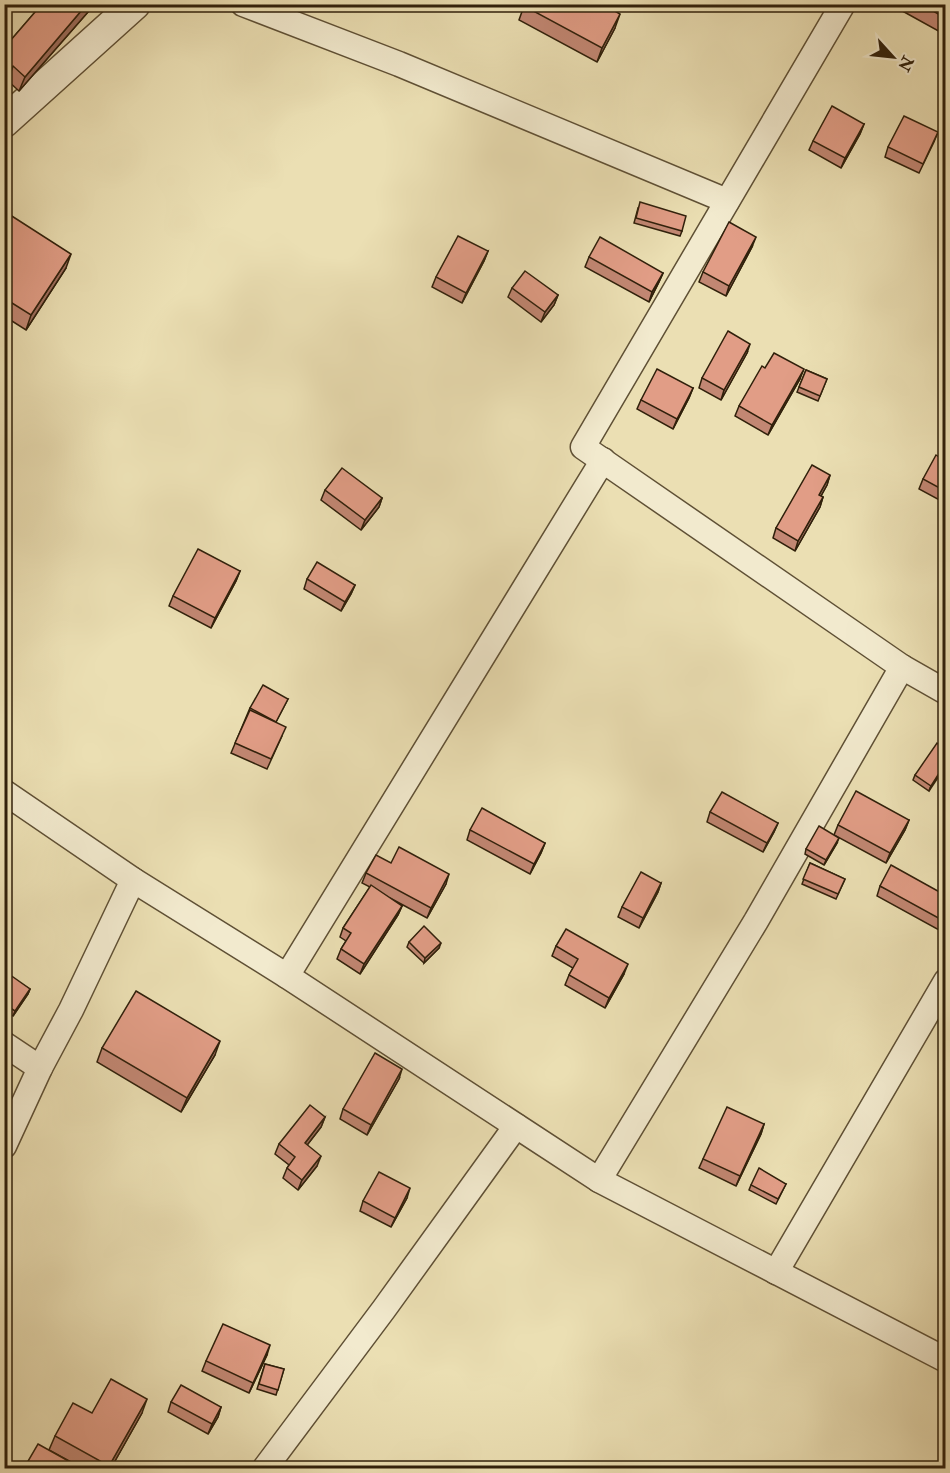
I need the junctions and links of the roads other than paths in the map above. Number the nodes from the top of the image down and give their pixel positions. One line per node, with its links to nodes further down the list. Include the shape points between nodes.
1 (135, 4): 4 (street)
2 (243, 4): 5 (street, via 399,64)
3 (843, 4): 5 (street)
4 (4, 122)
5 (727, 201): 6 (street, via 583,447)
6 (603, 460): 7 (street); 11 (street)
7 (902, 667): 8 (street); 17 (street, via 756,921)
8 (945, 692)
9 (4, 792): 10 (street)
10 (133, 880): 11 (street); 14 (street)
11 (287, 976): 15 (street)
12 (945, 981): 18 (street)
13 (4, 1044): 14 (street)
14 (40, 1068): 16 (street)
15 (516, 1126): 17 (street); 20 (street)
16 (4, 1146)
17 (599, 1180): 18 (street)
18 (776, 1272): 19 (street)
19 (945, 1360)
20 (265, 1468)

